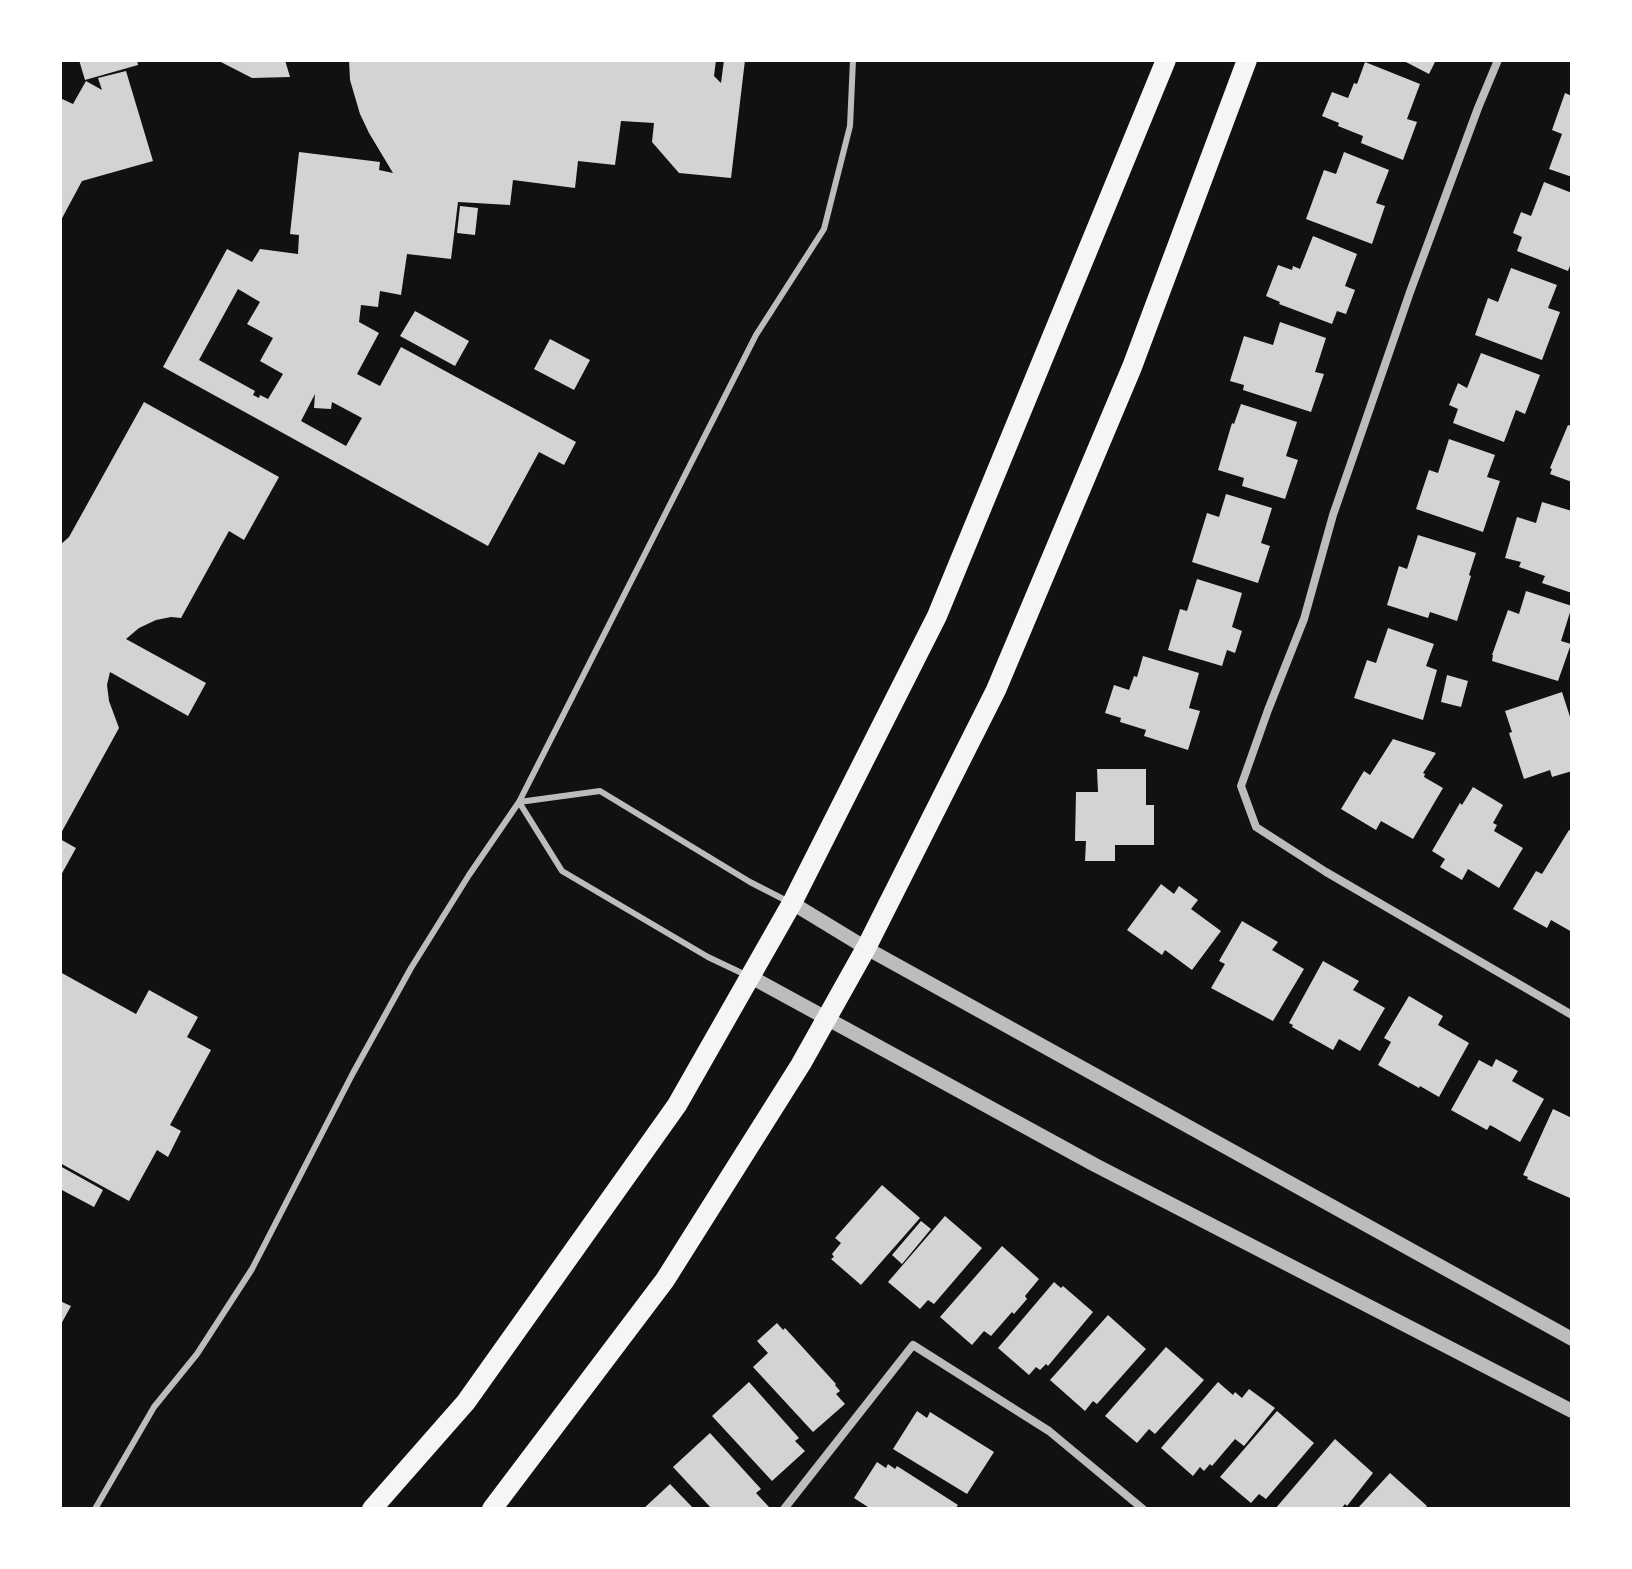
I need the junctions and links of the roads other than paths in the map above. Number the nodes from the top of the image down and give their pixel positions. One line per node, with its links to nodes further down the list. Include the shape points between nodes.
1 (853, 60): 5 (lane, via 850,126 824,229 756,335)
2 (1166, 60): 6 (main road, via 937,616)
3 (1247, 60): 7 (main road, via 1132,367 996,690)
4 (1498, 60): 9 (street, via 1410,292 1333,515 1304,619 1241,786 1256,827)
5 (519, 802): 6 (lane, via 600,791); 8 (lane, via 562,871); 13 (lane, via 411,968 252,1269 197,1354 154,1407)
6 (792, 903): 7 (street); 8 (main road)
7 (866, 948): 10 (main road); 11 (street)
8 (751, 977): 10 (street); 14 (main road, via 677,1105 466,1402)
9 (1572, 1015)
10 (826, 1020): 12 (street); 15 (main road, via 665,1280)
11 (1572, 1339)
12 (1572, 1411)
13 (95, 1509)
14 (372, 1509)
15 (492, 1509)
16 (784, 1509): 17 (street, via 913,1345 1049,1431)
17 (1143, 1509)

